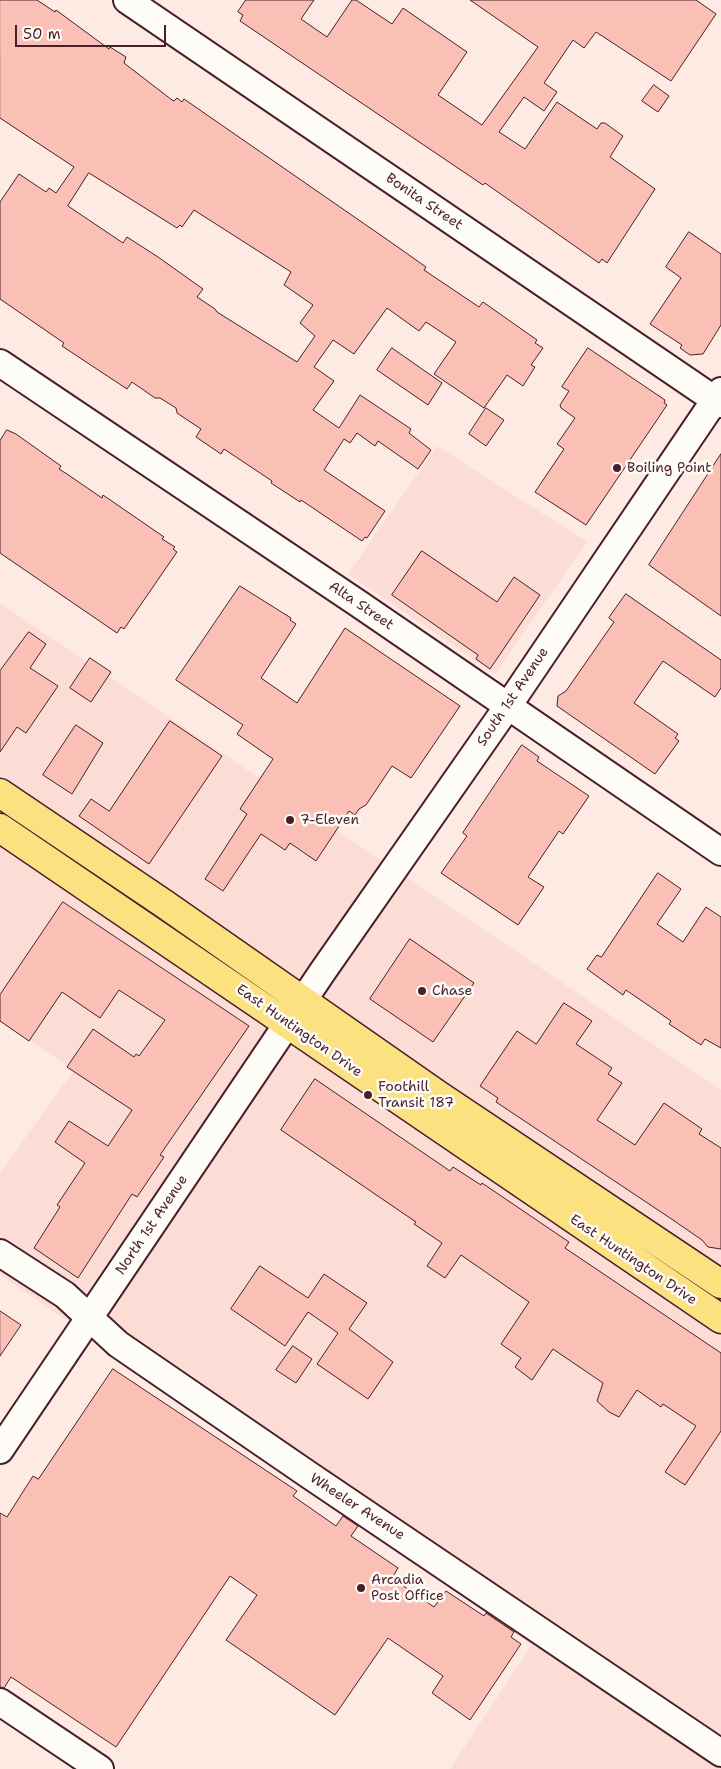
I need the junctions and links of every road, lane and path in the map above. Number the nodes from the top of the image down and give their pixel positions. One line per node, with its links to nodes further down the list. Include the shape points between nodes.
1 (127, 0): 3 (street, Bonita Street)
2 (0, 363): 4 (street, Alta Street)
3 (719, 398): 4 (street, South 1st Avenue)
4 (508, 706): 7 (street, Alta Street); 8 (street, South 1st Avenue)
5 (0, 793): 8 (main road, East Huntington Drive)
6 (0, 828): 9 (main road, East Huntington Drive)
7 (721, 852)
8 (304, 1000): 9 (street, North 1st Avenue); 11 (main road, East Huntington Drive, via 438,1095)
9 (288, 1023): 12 (street, North 1st Avenue); 13 (main road, East Huntington Drive)
10 (0, 1253): 12 (street, Wheeler Avenue, via 65,1295)
11 (721, 1284)
12 (90, 1318): 14 (street, North 1st Avenue); 16 (street, Wheeler Avenue, via 118,1344 308,1476)
13 (721, 1319)
14 (0, 1450)
15 (0, 1702): 17 (street)
16 (721, 1753)
17 (100, 1769)

